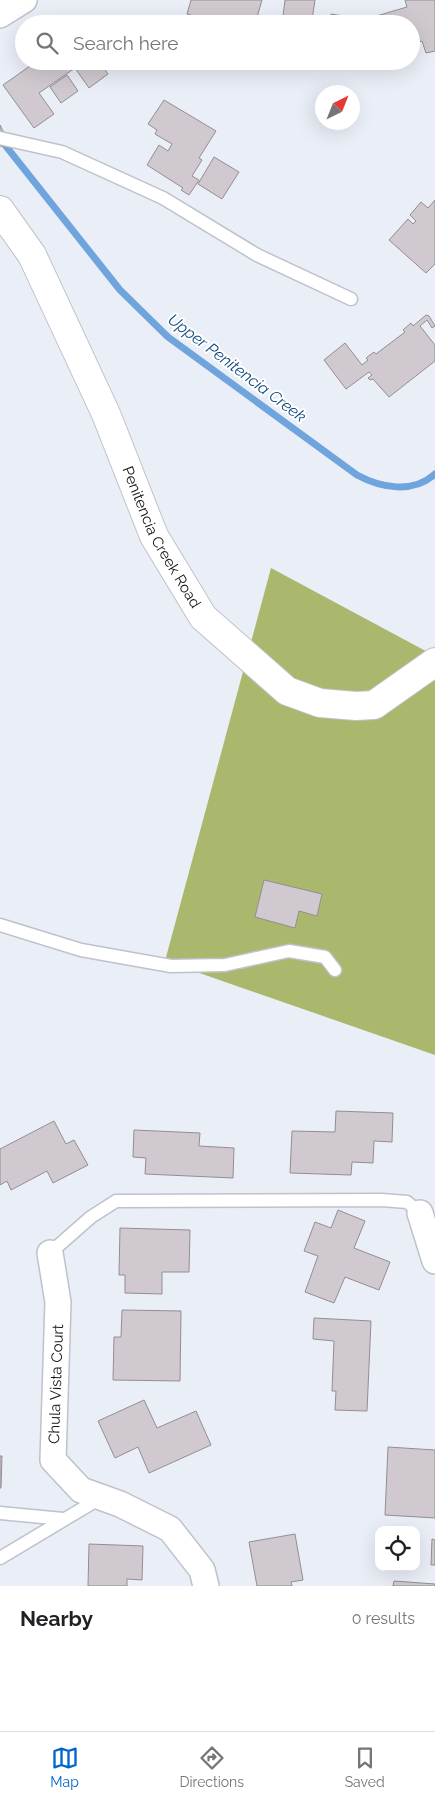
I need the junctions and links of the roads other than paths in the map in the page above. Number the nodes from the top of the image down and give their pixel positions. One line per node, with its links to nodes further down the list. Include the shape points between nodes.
1 (24, 0): 2 (street)
2 (0, 15)
3 (0, 138): 5 (lane, via 62,152 162,198 257,255)
4 (0, 210): 6 (street, Penitencia Creek Road, via 32,255 106,414 154,536 203,618 287,691 320,703 374,705)
5 (351, 299)
6 (435, 662)
7 (0, 925): 8 (lane, via 82,950 171,966 225,965 289,951 325,957)
8 (334, 970)
9 (420, 1214): 10 (lane, via 407,1202 382,1200 116,1201 91,1217); 11 (street)
10 (50, 1252): 12 (street, Chula Vista Court, via 58,1302 54,1460 81,1490)
11 (435, 1261)
12 (102, 1497): 14 (lane); 16 (street, Chula Vista Court, via 170,1529 202,1570)
13 (0, 1513): 14 (lane)
14 (63, 1519): 15 (lane)
15 (0, 1558)
16 (206, 1586)

